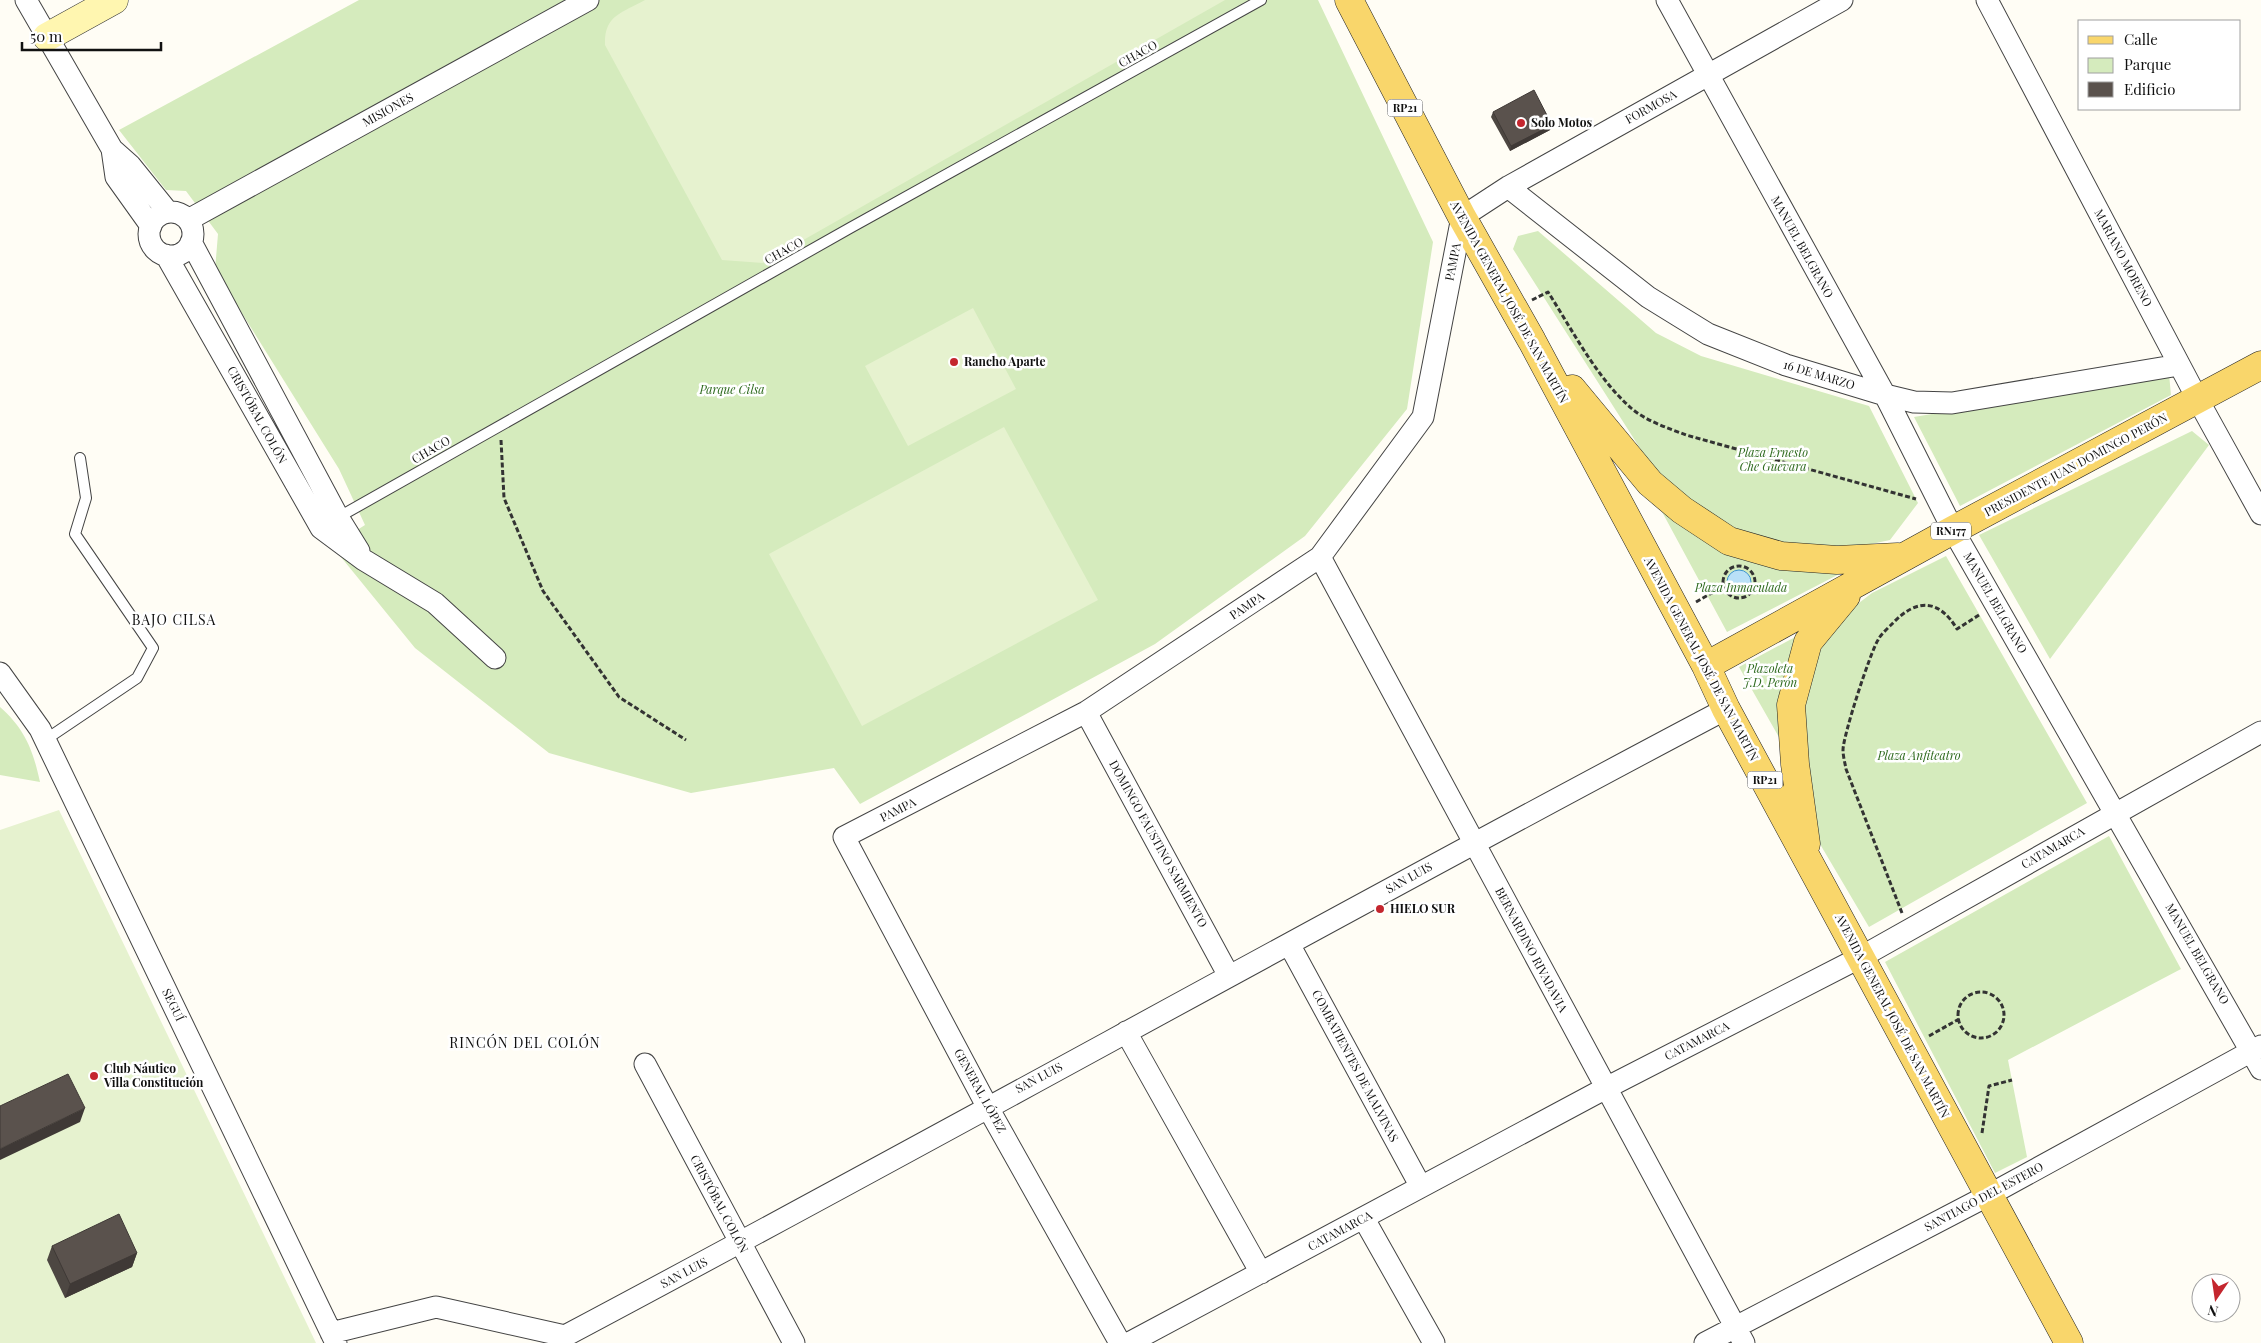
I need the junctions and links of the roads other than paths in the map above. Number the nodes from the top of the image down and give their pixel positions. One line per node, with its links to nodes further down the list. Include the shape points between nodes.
1 (26, 0): 9 (street, CRISTÓBAL COLÓN)
2 (114, 0): 9 (main road)
3 (588, 0): 15 (street, MISIONES)
4 (1261, 0): 26 (lane, CHACO)
5 (1349, 0): 14 (main road, AVENIDA GENERAL JOSÉ DE SAN MARTÍN / RP21)
6 (1667, 0): 10 (street, MANUEL BELGRANO)
7 (1842, 0): 10 (street, FORMOSA)
8 (1987, 0): 20 (street, MARIANO MORENO)
9 (47, 37): 11 (street, CRISTÓBAL COLÓN)
10 (1707, 75): 12 (street, FORMOSA); 22 (street, MANUEL BELGRANO)
11 (112, 149): 13 (street, CRISTÓBAL COLÓN, via 130,165); 16 (street, CRISTÓBAL COLÓN, via 116,178)
12 (1508, 187): 14 (street, FORMOSA); 22 (street, 16 DE MARZO, via 1648,297 1708,334 1786,365)
13 (168, 212): 15 (street, CRISTÓBAL COLÓN, via 175,212); 16 (street, via 161,214)
14 (1462, 217): 19 (main road, AVENIDA GENERAL JOSÉ DE SAN MARTÍN / RP21); 29 (street, PAMPA, via 1423,417)
15 (188, 220): 17 (street, CRISTÓBAL COLÓN, via 193,235)
16 (151, 226): 18 (street, CRISTÓBAL COLÓN, via 152,244)
17 (191, 242): 18 (street, via 181,253); 26 (street, CRISTÓBAL COLÓN)
18 (166, 255): 26 (street, CRISTÓBAL COLÓN)
19 (1532, 342): 28 (main road, via 1650,483 1682,510 1729,541 1781,556 1837,560); 32 (main road, AVENIDA GENERAL JOSÉ DE SAN MARTÍN / RP21)
20 (2179, 365): 22 (street, 16 DE MARZO, via 1952,403 1914,402); 23 (street, MARIANO MORENO)
21 (2261, 365): 23 (main road, PRESIDENTE JUAN DOMINGO PERÓN / RN177)
22 (1884, 395): 27 (street, MANUEL BELGRANO)
23 (2198, 400): 25 (street, MARIANO MORENO); 27 (main road, PRESIDENTE JUAN DOMINGO PERÓN / RN177)
24 (80, 458): 37 (lane, via 86,498 75,534 153,648 137,678)
25 (2261, 514)
26 (330, 523): 31 (street, CRISTÓBAL COLÓN, via 364,560 435,603)
27 (1953, 530): 28 (main road, PRESIDENTE JUAN DOMINGO PERÓN / RN177); 38 (street, MANUEL BELGRANO)
28 (1907, 556): 30 (main road, PRESIDENTE JUAN DOMINGO PERÓN / RN177)
29 (1320, 557): 35 (street, PAMPA); 40 (street, BERNARDINO RIVADAVIA)
30 (1854, 586): 32 (main road, PRESIDENTE JUAN DOMINGO PERÓN / RN177); 41 (main road, via 1808,642 1791,705 1795,764)
31 (495, 658)
32 (1706, 666): 34 (main road, AVENIDA GENERAL JOSÉ DE SAN MARTÍN / RP21)
33 (0, 672): 37 (street, SEGUÍ)
34 (1726, 709): 40 (street, SAN LUIS); 41 (main road, AVENIDA GENERAL JOSÉ DE SAN MARTÍN / RP21)
35 (1086, 712): 39 (street, PAMPA); 44 (street, DOMINGO FAUSTINO SARMIENTO)
36 (2261, 732): 38 (street, CATAMARCA)
37 (45, 740): 56 (street, SEGUÍ)
38 (2116, 812): 43 (street, CATAMARCA); 46 (street, MANUEL BELGRANO)
39 (844, 838): 49 (street, GENERAL LÓPEZ)
40 (1473, 842): 42 (street, SAN LUIS); 48 (street, BERNARDINO RIVADAVIA)
41 (1809, 863): 43 (main road, AVENIDA GENERAL JOSÉ DE SAN MARTÍN / RP21)
42 (1289, 944): 44 (street, SAN LUIS); 50 (street, COMBATIENTES DE MALVINAS)
43 (1861, 957): 48 (street, CATAMARCA); 51 (main road, AVENIDA GENERAL JOSÉ DE SAN MARTÍN / RP21)
44 (1229, 976): 45 (street, SAN LUIS)
45 (1126, 1032): 49 (street, SAN LUIS); 54 (street)
46 (2258, 1056): 51 (street, SANTIAGO DEL ESTERO)
47 (645, 1064): 53 (street, CRISTÓBAL COLÓN)
48 (1606, 1088): 50 (street, CATAMARCA); 55 (street, BERNARDINO RIVADAVIA)
49 (988, 1106): 53 (street, SAN LUIS); 58 (street, GENERAL LÓPEZ)
50 (1421, 1187): 52 (street, CATAMARCA)
51 (1989, 1195): 55 (street, SANTIAGO DEL ESTERO); 62 (main road, AVENIDA GENERAL JOSÉ DE SAN MARTÍN / RP21)
52 (1364, 1219): 54 (street, CATAMARCA); 60 (street)
53 (739, 1244): 56 (street, SAN LUIS, via 565,1336 436,1307); 57 (street, CRISTÓBAL COLÓN)
54 (1261, 1272): 59 (street, CATAMARCA)
55 (1739, 1335): 61 (street, SANTIAGO DEL ESTERO)
56 (334, 1338)
57 (794, 1343)
58 (1120, 1343)
59 (1129, 1343)
60 (1434, 1343)
61 (1705, 1343)
62 (2069, 1343)

